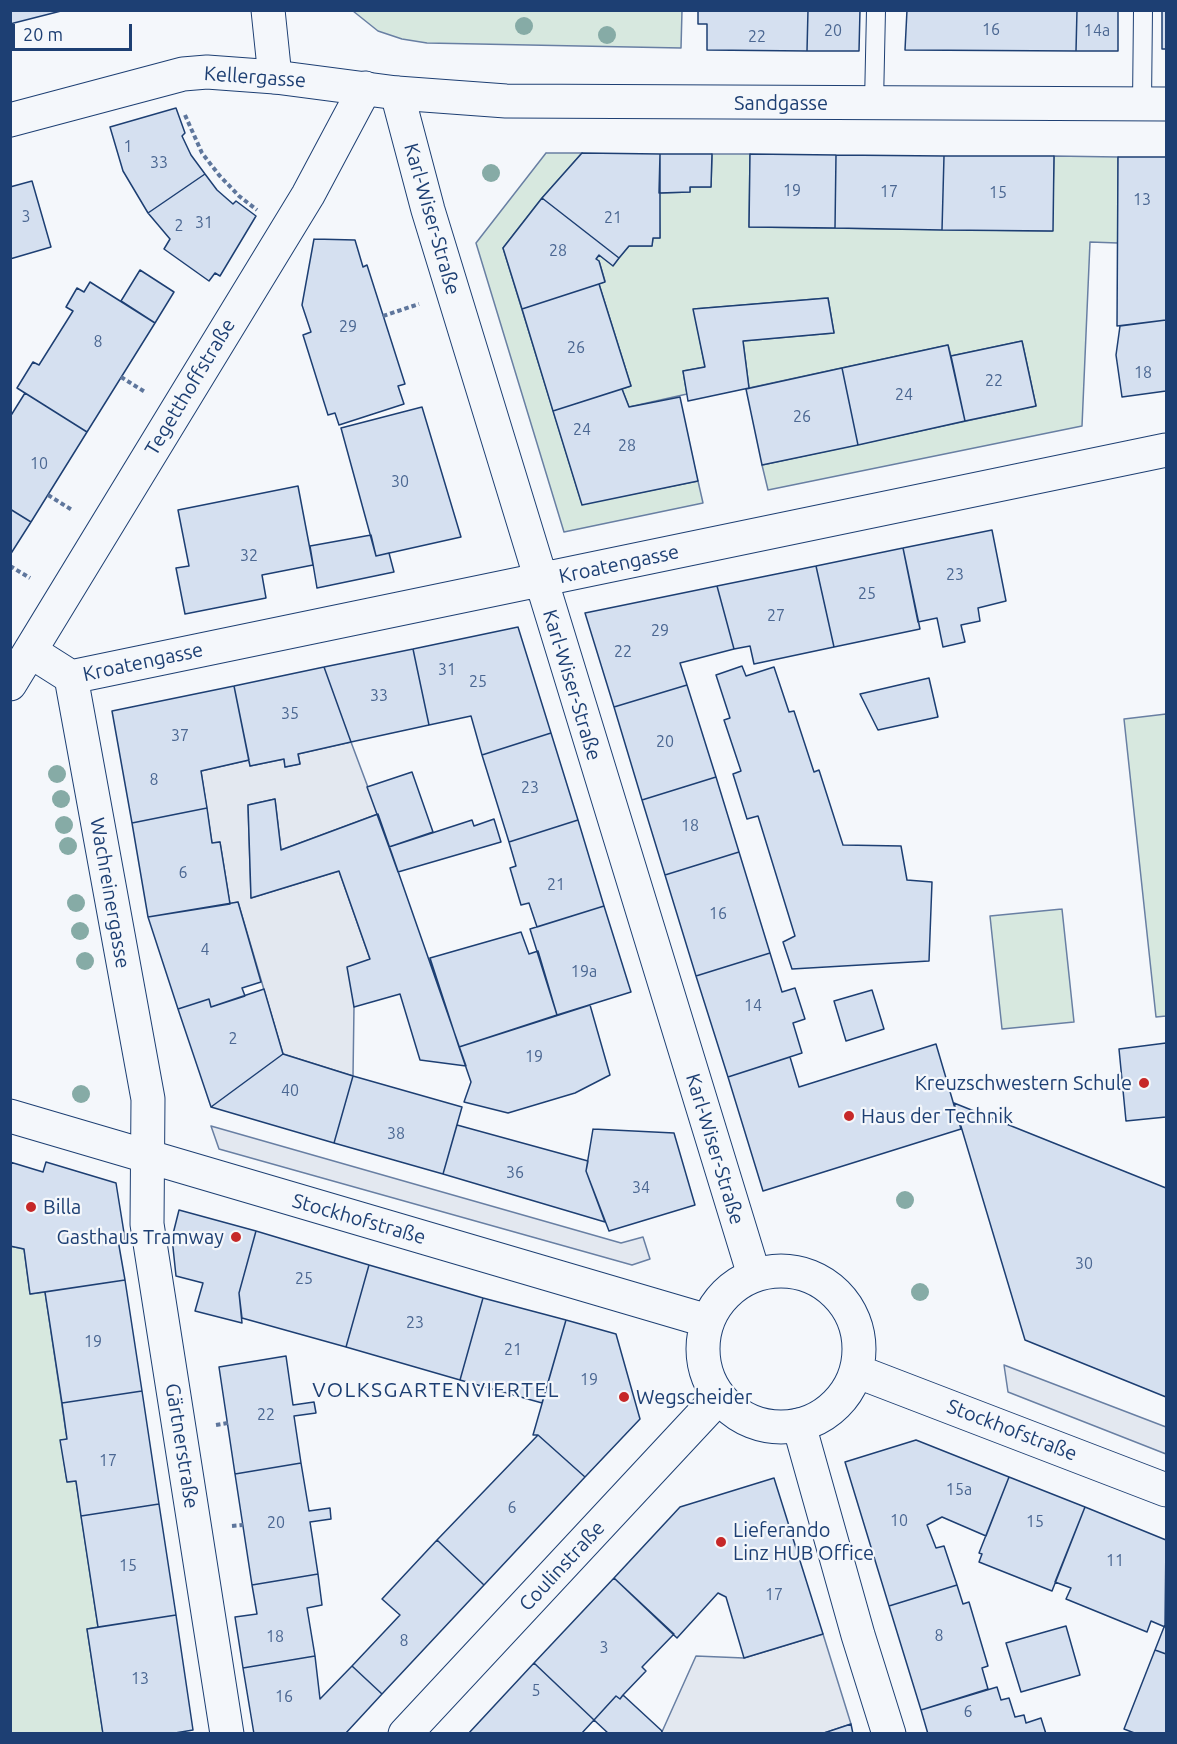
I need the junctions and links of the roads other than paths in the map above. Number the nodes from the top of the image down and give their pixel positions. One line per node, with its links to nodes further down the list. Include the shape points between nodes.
1 (268, 10): 4 (street)
2 (876, 10): 6 (lane)
3 (1143, 10): 7 (lane)
4 (275, 76): 5 (street, Kellergasse); 8 (street, Kellergasse, via 183,74)
5 (381, 90): 6 (street, Sandgasse, via 561,102); 10 (street, Karl-Wiser-Straße, via 431,221); 11 (street, Tegetthoffstraße, via 308,195)
6 (874, 103): 7 (street, Sandgasse)
7 (1154, 104)
8 (10, 120)
9 (1167, 450): 10 (street, Kroatengasse)
10 (540, 580): 12 (street, Kroatengasse); 16 (street, Karl-Wiser-Straße)
11 (30, 651): 12 (street); 13 (street, Tegetthoffstraße)
12 (71, 677): 15 (street, Wachreinergasse, via 148,1099)
13 (10, 684)
14 (10, 1116): 15 (street, Stockhofstraße)
15 (148, 1157): 17 (street, Stockhofstraße); 22 (street, Gärtnerstraße, via 147,1224)
16 (754, 1275): 17 (street, via 726,1293); 18 (street, via 792,1271 810,1276 841,1299 852,1315 857,1333)
17 (708, 1321): 19 (street, via 702,1353 710,1384)
18 (856, 1371): 20 (street, via 835,1406 819,1418); 21 (street, Stockhofstraße)
19 (719, 1397): 20 (street, via 731,1410 755,1423 781,1428); 23 (street, Coulinstraße)
20 (799, 1425): 24 (street)
21 (1167, 1490)
22 (227, 1734)
23 (405, 1734)
24 (889, 1734)

